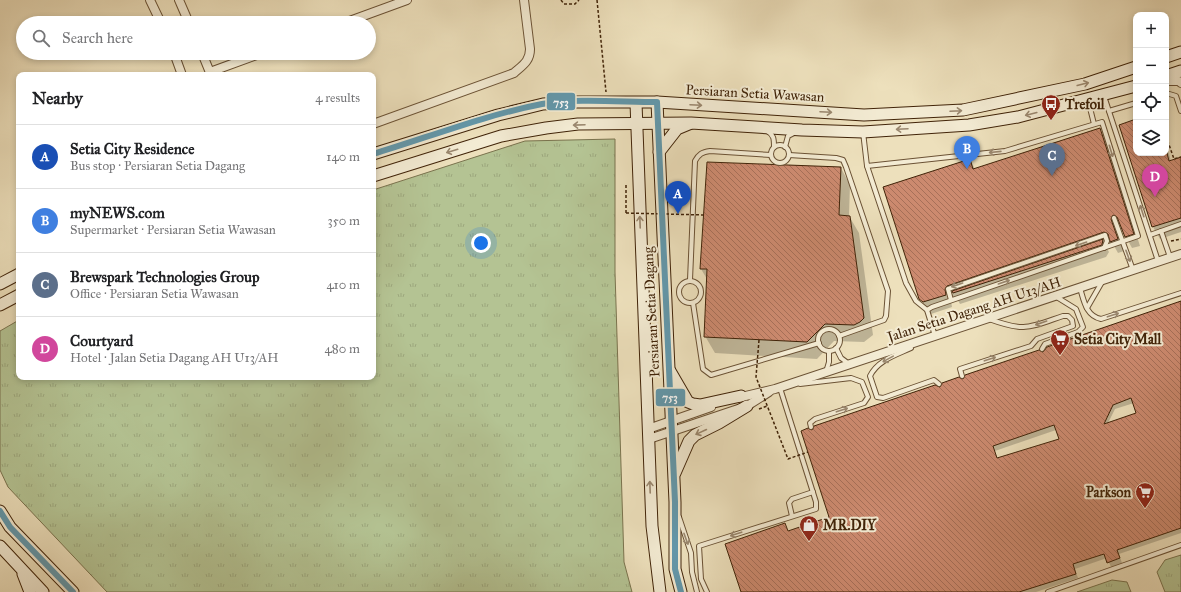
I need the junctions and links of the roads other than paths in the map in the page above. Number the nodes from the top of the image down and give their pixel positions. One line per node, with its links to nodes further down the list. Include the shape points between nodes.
1 (150, 0): 5 (street)
2 (180, 0): 6 (street)
3 (407, 0): 7 (street)
4 (524, 0): 31 (street, via 530,56 514,73)
5 (158, 16)
6 (186, 16)
7 (363, 16)
8 (1181, 52): 9 (street)
9 (1169, 56)
10 (177, 60): 15 (street)
11 (205, 60): 16 (street)
12 (244, 60): 17 (street)
13 (1133, 68): 25 (street, Persiaran Setia Wawasan, one-way to 13, via 864,115 963,110 1085,84)
14 (1181, 71): 18 (street)
15 (181, 72)
16 (211, 72)
17 (214, 72)
18 (1169, 75)
19 (1169, 81): 20 (street)
20 (1181, 83)
21 (1133, 87): 23 (street)
22 (1169, 94): 28 (lane, via 1176,96)
23 (1104, 95): 24 (street); 29 (lane)
24 (1088, 100): 34 (lane); 38 (street, one-way to 38, via 1018,118 969,125)
25 (657, 102): 26 (street, Persiaran Setia Wawasan); 32 (street, Persiaran Setia Dagang)
26 (636, 103): 33 (street, Persiaran Setia Dagang); 43 (street, Persiaran Setia Wawasan, via 573,102 530,107)
27 (1133, 104): 29 (lane)
28 (1181, 111)
29 (1109, 112): 53 (lane, one-way to 29)
30 (692, 122): 32 (street); 36 (street); 42 (street, via 677,129)
31 (376, 123)
32 (657, 123): 33 (street); 42 (street, Persiaran Setia Dagang)
33 (636, 124): 35 (street); 41 (street, Persiaran Setia Dagang)
34 (1094, 124): 46 (lane, one-way to 46, via 1004,150); 54 (lane, one-way to 54, via 1102,122 1138,236)
35 (618, 125): 41 (street, via 631,136); 47 (street, one-way to 47, via 578,124 519,132)
36 (756, 127): 37 (street); 39 (lane, via 772,134)
37 (802, 130): 38 (street); 40 (lane, via 788,136)
38 (863, 132): 46 (lane)
39 (774, 147): 40 (lane); 44 (lane)
40 (786, 147): 45 (lane)
41 (637, 150): 89 (street, Persiaran Setia Dagang, one-way to 41)
42 (659, 152): 81 (street, Persiaran Setia Dagang)
43 (376, 153)
44 (771, 154): 45 (lane, via 773,160 778,163 784,162); 61 (lane, via 703,152 695,160)
45 (789, 155): 74 (lane, via 842,160 888,291 884,320)
46 (867, 166): 72 (lane, via 906,284 916,301)
47 (376, 175)
48 (1114, 218): 54 (lane)
49 (1165, 224): 51 (lane)
50 (1181, 224): 51 (lane)
51 (1167, 229): 52 (lane)
52 (1158, 231): 53 (lane); 57 (lane)
53 (1150, 235): 58 (lane)
54 (1123, 241): 55 (lane); 59 (lane, one-way to 59)
55 (1104, 248): 68 (lane, one-way to 55); 68 (lane, one-way to 68, via 1107,241 1105,236 948,289)
56 (1181, 254): 57 (street, Jalan Setia Dagang AH U13/AH)
57 (1170, 257): 58 (street, Jalan Setia Dagang AH U13/AH)
58 (1158, 261): 59 (street, Jalan Setia Dagang AH U13/AH)
59 (1133, 270): 62 (street, Jalan Setia Dagang AH U13/AH)
60 (16, 276): 63 (street)
61 (690, 280): 69 (lane, via 697,283 702,292 699,299); 69 (lane, via 680,286 679,293 685,302)
62 (1103, 280): 64 (street, Jalan Setia Dagang AH U13/AH); 71 (lane)
63 (0, 284)
64 (1080, 288): 66 (street, Jalan Setia Dagang AH U13/AH); 71 (lane)
65 (1181, 293): 71 (lane, one-way to 65, via 1095,318 1101,319)
66 (1055, 296): 73 (street, Jalan Setia Dagang AH U13/AH); 78 (lane, via 1076,309 1083,327 1078,332 1045,344)
67 (16, 297): 70 (street)
68 (951, 300): 72 (lane)
69 (693, 303): 76 (lane, via 703,369 711,375)
70 (0, 305)
71 (1087, 308)
72 (927, 310): 75 (lane)
73 (987, 318): 75 (street, Jalan Setia Dagang AH U13/AH); 83 (lane, one-way to 73, via 960,369 1031,346 1037,339 1073,326 1068,316 1027,328 1012,328)
74 (839, 336): 76 (lane, via 827,329 819,336); 77 (lane)
75 (935, 336): 80 (street, Jalan Setia Dagang AH U13/AH); 84 (lane, one-way to 84, via 884,361 870,376 877,397 880,398 934,380)
76 (819, 343): 79 (lane, via 823,349)
77 (836, 348): 79 (lane); 80 (lane, via 841,358)
78 (1042, 349)
79 (829, 351): 82 (lane)
80 (849, 364): 82 (street, Jalan Setia Dagang AH U13/AH)
81 (668, 369): 86 (street, via 688,402 700,405); 87 (street, Persiaran Setia Dagang)
82 (826, 372): 85 (street, Jalan Setia Dagang AH U13/AH)
83 (962, 376)
84 (939, 384)
85 (777, 388): 86 (street, Jalan Setia Dagang AH U13/AH); 88 (lane, one-way to 85, via 810,424 815,419 864,403 868,397 862,382 851,378 839,378); 91 (lane)
86 (744, 401): 87 (street, Jalan Setia Dagang AH U13/AH); 90 (street, one-way to 90, via 719,424 695,435 689,441)
87 (671, 426): 89 (street, Jalan Setia Dagang AH U13/AH); 90 (street, Persiaran Setia Dagang)
88 (811, 428)
89 (648, 434): 103 (street, Persiaran Setia Dagang, one-way to 89, via 652,526)
90 (673, 477): 92 (street, Persiaran Setia Dagang)
91 (813, 492): 94 (lane, via 792,499 789,503); 94 (lane, via 816,509)
92 (674, 502): 104 (street, Persiaran Setia Dagang, via 675,569); 105 (lane, one-way to 105, via 691,553)
93 (0, 512): 97 (street, via 10,527)
94 (792, 516): 106 (lane, one-way to 106, via 699,546 701,579)
95 (1181, 545): 107 (lane)
96 (0, 546): 98 (street)
97 (43, 561): 101 (street, via 59,585); 102 (street)
98 (21, 568): 99 (street); 100 (street)
99 (30, 592)
100 (43, 592)
101 (60, 592)
102 (73, 592)
103 (660, 592)
104 (681, 592)
105 (697, 592)
106 (707, 592)
107 (1048, 592)

